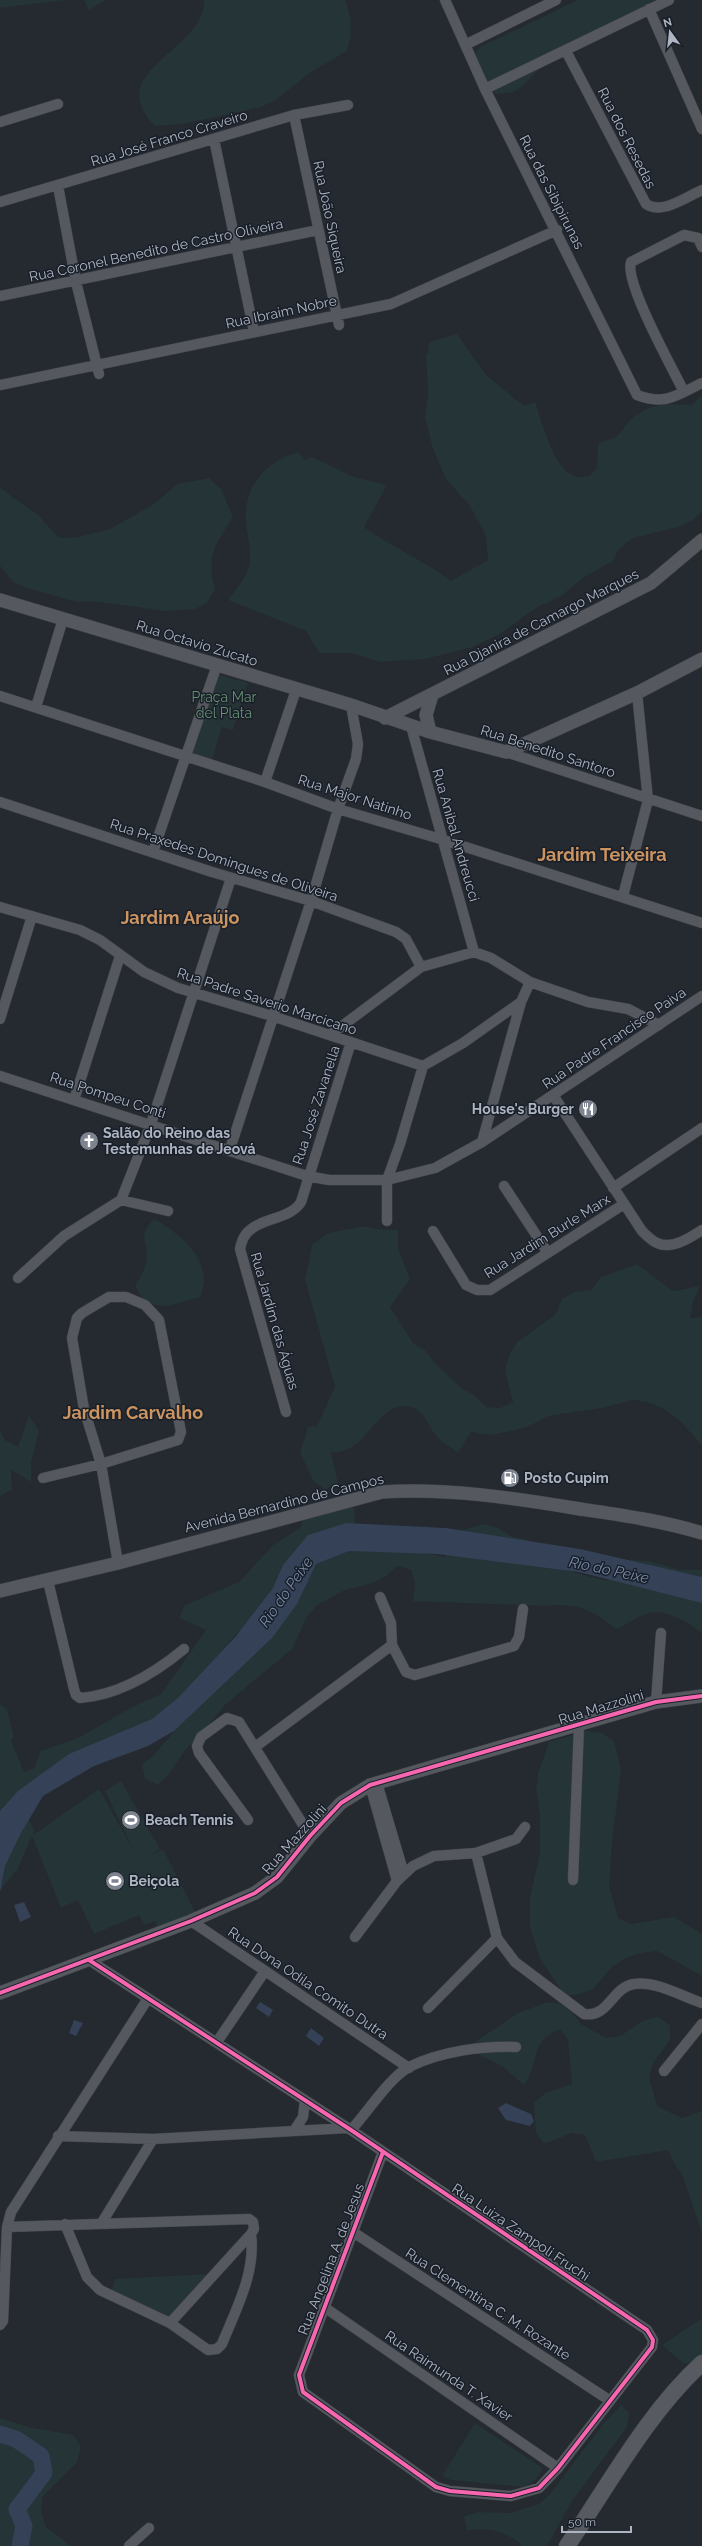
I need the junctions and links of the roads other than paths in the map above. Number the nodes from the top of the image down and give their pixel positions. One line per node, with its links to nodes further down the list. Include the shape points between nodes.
1 (445, 0): 6 (street, Rua das Sibipirunas)
2 (556, 0): 4 (street)
3 (669, 0): 5 (street)
4 (541, 3): 6 (street)
5 (649, 9): 7 (street); 13 (street)
6 (467, 44): 8 (street, Rua das Sibipirunas)
7 (566, 51): 8 (street); 16 (street, Rua dos Resedas, via 646,204 653,209 662,208)
8 (485, 89): 19 (street, Rua das Sibipirunas)
9 (58, 104): 12 (street)
10 (348, 105): 11 (street, Rua José Franco Craveiro)
11 (294, 115): 14 (street, Rua José Franco Craveiro); 18 (street, Rua João Siqueira)
12 (0, 122)
13 (702, 129)
14 (214, 139): 15 (street, Rua José Franco Craveiro); 20 (street)
15 (58, 186): 17 (street, Rua José Franco Craveiro); 22 (street)
16 (702, 190)
17 (0, 202)
18 (318, 230): 20 (street, Rua Coronel Benedito de Castro Oliveira); 24 (street, Rua João Siqueira)
19 (556, 230): 24 (street, Rua Ibraim Nobre, via 391,304); 29 (street, Rua das Sibipirunas, via 637,395 653,401)
20 (238, 246): 22 (street, Rua Coronel Benedito de Castro Oliveira); 25 (street)
21 (702, 247): 29 (street, via 698,238 684,235 631,262 628,268 634,289)
22 (76, 282): 23 (street, Rua Coronel Benedito de Castro Oliveira); 26 (street)
23 (0, 296)
24 (337, 320): 25 (street, Rua Ibraim Nobre)
25 (254, 332): 26 (street, Rua Ibraim Nobre)
26 (98, 369): 28 (street, Rua Ibraim Nobre)
27 (702, 383): 29 (street)
28 (0, 385)
29 (684, 392)
30 (702, 540): 37 (street, Rua Djanira de Camargo Marques, via 652,583)
31 (0, 600): 32 (street, Rua Octavio Zucato)
32 (63, 620): 34 (street, Rua Octavio Zucato); 40 (street)
33 (702, 659): 36 (street)
34 (217, 665): 35 (street, Rua Octavio Zucato); 45 (street)
35 (296, 690): 39 (street, Rua Octavio Zucato); 46 (street)
36 (637, 693): 44 (street); 47 (street)
37 (432, 695): 41 (street, Rua Djanira de Camargo Marques); 43 (street, via 426,715)
38 (0, 696): 40 (street, Rua Major Natinho)
39 (351, 705): 41 (street, Rua Octavio Zucato); 49 (street, via 358,744 356,759)
40 (36, 707): 45 (street, Rua Major Natinho)
41 (385, 718): 42 (street, Rua Benedito Santoro)
42 (411, 726): 43 (street, Rua Benedito Santoro); 51 (street, Rua Anibal Andreucci)
43 (430, 732): 44 (street, Rua Benedito Santoro)
44 (506, 752): 47 (street, Rua Benedito Santoro)
45 (187, 757): 46 (street, Rua Major Natinho); 52 (street)
46 (265, 782): 49 (street, Rua Major Natinho)
47 (648, 800): 50 (street, Rua Benedito Santoro); 54 (street)
48 (0, 802): 52 (street, Rua Praxedes Domingues de Oliveira)
49 (338, 809): 51 (street, Rua Major Natinho); 55 (street)
50 (702, 816)
51 (444, 840): 54 (street, Rua Major Natinho); 59 (street, Rua Anibal Andreucci)
52 (153, 852): 53 (street, Rua Praxedes Domingues de Oliveira)
53 (231, 878): 55 (street, Rua Praxedes Domingues de Oliveira); 63 (street)
54 (622, 896): 58 (street, Rua Major Natinho)
55 (311, 901): 61 (street, Rua Praxedes Domingues de Oliveira, via 396,932 406,939); 66 (street)
56 (0, 908): 57 (street, Rua Padre Saverio Marcicano)
57 (32, 916): 60 (street, Rua Padre Saverio Marcicano, via 80,930 100,940); 67 (street)
58 (702, 923)
59 (474, 952): 61 (street); 62 (street, via 491,958)
60 (120, 956): 63 (street, Rua Padre Saverio Marcicano, via 144,972); 74 (street)
61 (422, 967): 69 (street)
62 (530, 982): 65 (street); 68 (street, via 588,1002 628,1009)
63 (193, 993): 66 (street, Rua Padre Saverio Marcicano); 75 (street)
64 (702, 996): 68 (street, Rua Padre Francisco Paiva)
65 (521, 1002): 71 (street, via 463,1043); 77 (street)
66 (272, 1016): 69 (street, Rua Padre Saverio Marcicano); 78 (street)
67 (0, 1019)
68 (659, 1025): 73 (street, Rua Padre Francisco Paiva)
69 (330, 1035): 70 (street, Rua Padre Saverio Marcicano)
70 (351, 1042): 71 (street, Rua Padre Saverio Marcicano); 79 (street, Rua José Zavanella)
71 (423, 1066): 80 (street)
72 (0, 1076): 74 (street, Rua Pompeu Conti)
73 (553, 1095): 77 (street, Rua Padre Francisco Paiva); 82 (street, Rua Jardim Burle Marx)
74 (74, 1100): 75 (street, Rua Pompeu Conti)
75 (151, 1124): 78 (street, Rua Pompeu Conti); 83 (street)
76 (702, 1128): 82 (street)
77 (482, 1142): 80 (street, Rua Padre Francisco Paiva, via 435,1168)
78 (230, 1149): 79 (street, Rua Padre Francisco Paiva)
79 (307, 1176): 80 (street, Rua Padre Francisco Paiva, via 329,1180); 91 (street, Rua Jardim das Águas, via 301,1202 296,1210 258,1225 245,1235 240,1249)
80 (387, 1180): 86 (street)
81 (504, 1186): 89 (street)
82 (616, 1186): 84 (street, Rua Jardim Burle Marx)
83 (121, 1200): 85 (street); 90 (street, via 64,1236)
84 (624, 1204): 87 (street, via 642,1231 658,1244 686,1240); 89 (street, Rua Jardim Burle Marx)
85 (168, 1211)
86 (387, 1221)
87 (702, 1230)
88 (433, 1231): 89 (street, Rua Jardim Burle Marx, via 466,1285 477,1290 490,1290)
89 (548, 1253)
90 (18, 1278)
91 (286, 1412)
92 (101, 1464): 92 (street, via 174,1443 181,1432 159,1320 145,1305 126,1297 109,1297 82,1313 77,1318 72,1338 84,1409); 93 (street); 95 (street)
93 (43, 1478)
94 (701, 1532): 95 (street, Avenida Bernardino de Campos, via 643,1519 478,1493 424,1490 389,1492)
95 (118, 1564): 96 (street, Avenida Bernardino de Campos)
96 (48, 1581): 97 (street, Avenida Bernardino de Campos); 102 (street, via 74,1689 80,1698 93,1697 139,1679 162,1667)
97 (0, 1591)
98 (380, 1597): 101 (street, via 391,1623)
99 (523, 1609): 101 (street, via 519,1637 514,1646 419,1675 406,1672)
100 (661, 1633): 104 (street)
101 (392, 1645): 106 (street)
102 (184, 1649)
103 (702, 1696): 104 (street, Rua Mazzolini)
104 (656, 1702): 105 (street, Rua Mazzolini)
105 (579, 1726): 107 (street, Rua Mazzolini); 113 (street)
106 (255, 1747): 108 (street, via 239,1722 228,1718 201,1736 197,1746 199,1753); 110 (street)
107 (374, 1784): 110 (street, Rua Mazzolini, via 341,1803); 112 (street)
108 (248, 1820)
109 (525, 1827): 111 (street, via 516,1839)
110 (310, 1836): 114 (street, Rua Mazzolini, via 277,1877 255,1894)
111 (476, 1853): 112 (street, via 434,1856 413,1866); 116 (street)
112 (401, 1877): 115 (street)
113 (573, 1880)
114 (191, 1922): 117 (street, Rua Mazzolini); 118 (street, Rua Dona Odila Comito Dutra)
115 (355, 1937)
116 (497, 1938): 121 (street, via 515,1962 584,2014 591,2015 602,2011 621,1989 632,1984 649,1983); 122 (street)
117 (89, 1960): 119 (street, Rua Mazzolini); 120 (street, Rua Luiza Zampoli Fruchi)
118 (265, 1971): 124 (street); 126 (street, Rua Dona Odila Comito Dutra)
119 (0, 1993)
120 (147, 2000): 124 (street, Rua Luiza Zampoli Fruchi); 131 (street)
121 (702, 2004)
122 (428, 2008)
123 (702, 2024): 127 (street)
124 (217, 2042): 128 (street, Rua Luiza Zampoli Fruchi)
125 (516, 2047): 126 (street, via 485,2046 439,2057)
126 (409, 2068): 129 (street)
127 (664, 2071)
128 (305, 2100): 129 (street, Rua Luiza Zampoli Fruchi); 130 (street, via 303,2117)
129 (349, 2129): 130 (street); 133 (street, Rua Luiza Zampoli Fruchi)
130 (294, 2131): 132 (street)
131 (58, 2136): 132 (street); 136 (street, via 20,2195)
132 (153, 2139): 135 (street)
133 (383, 2152): 137 (street, Rua Angelina A. de Jesus); 143 (street, Rua Luiza Zampoli Fruchi, via 647,2330 653,2340 652,2347)
134 (65, 2224): 135 (street); 136 (street); 140 (street, via 87,2277 100,2290)
135 (101, 2224): 138 (street, via 250,2219 254,2225)
136 (6, 2227): 141 (street, via 3,2321)
137 (353, 2232): 139 (street, Rua Angelina A. de Jesus); 143 (street, Rua Clementina C. M. Rozante)
138 (251, 2234): 140 (street); 140 (street, via 252,2260 249,2275 222,2344 217,2349 208,2350)
139 (324, 2307): 144 (street, Rua Raimunda T. Xavier); 144 (street, Rua Angelina A. de Jesus, via 299,2375 303,2392 436,2487 450,2491 511,2496 525,2494 539,2488)
140 (170, 2323)
141 (0, 2325)
142 (702, 2363): 147 (main road, via 687,2377 647,2428)
143 (608, 2400): 144 (street)
144 (558, 2468)
145 (149, 2528): 146 (street)
146 (129, 2546)
147 (567, 2546)

